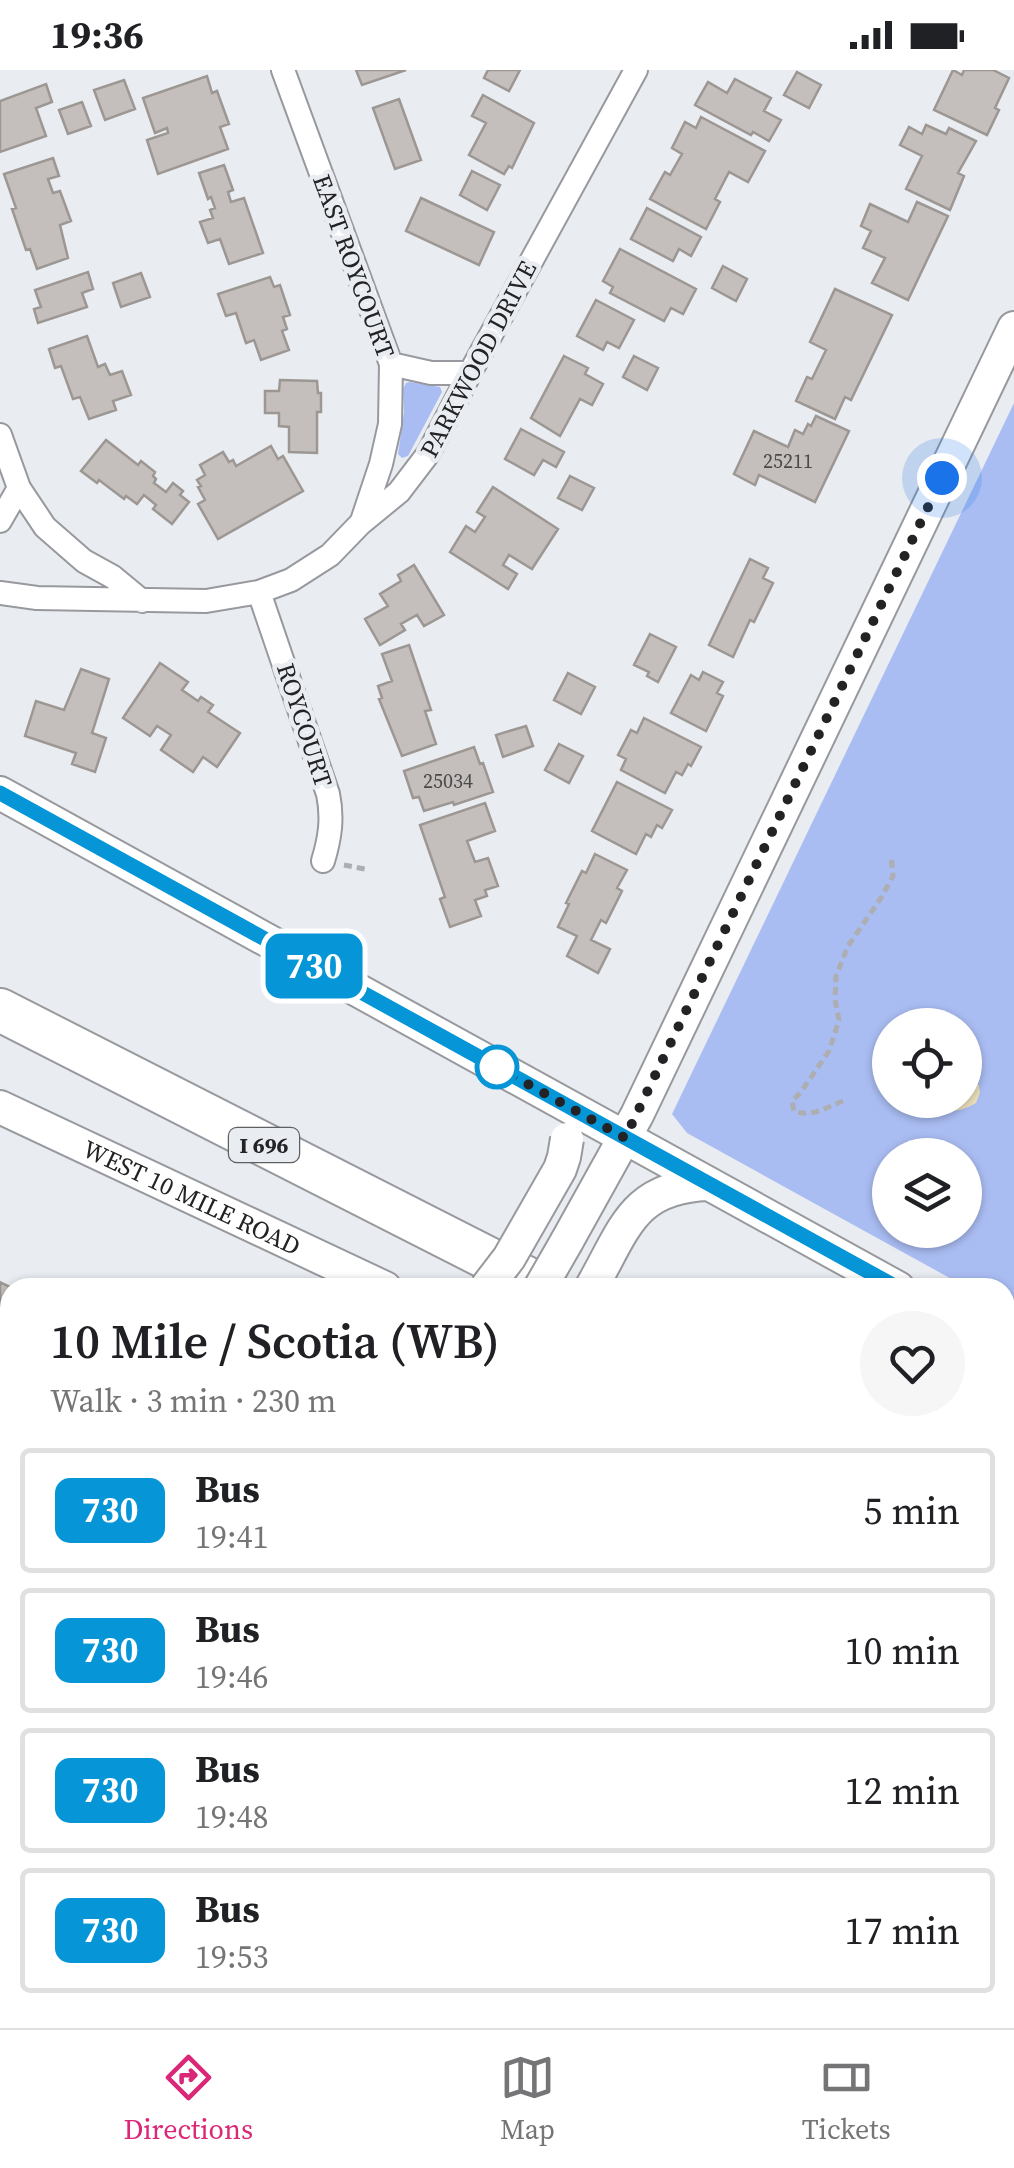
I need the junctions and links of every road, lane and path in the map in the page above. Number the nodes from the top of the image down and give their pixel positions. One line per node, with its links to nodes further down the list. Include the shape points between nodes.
1 (283, 70): 4 (street, EAST ROYCOURT)
2 (636, 70): 5 (street, PARKWOOD DRIVE)
3 (1014, 328): 20 (main road, via 998,377)
4 (392, 364): 5 (street, via 430,373); 9 (street, EAST ROYCOURT, via 382,464)
5 (470, 372): 9 (street, PARKWOOD DRIVE, via 414,474)
6 (0, 435): 7 (street)
7 (18, 488): 8 (street); 12 (street, via 62,544)
8 (0, 522)
9 (360, 524): 10 (street, PARKWOOD DRIVE, via 330,555)
10 (259, 592): 12 (street, PARKWOOD DRIVE, via 206,601); 15 (street, ROYCOURT, via 328,794 332,811)
11 (0, 593): 12 (street, PARKWOOD DRIVE)
12 (142, 600)
13 (0, 793): 17 (main road)
14 (891, 855): 18 (path, via 893,876 836,976 839,1020 829,1052 792,1102 802,1114)
15 (323, 861)
16 (0, 1010): 24 (highway, I 696)
17 (556, 1100): 20 (main road); 23 (main road, bridge, via 567,1139 560,1169)
18 (843, 1101)
19 (0, 1107): 22 (main road, WEST 10 MILE ROAD)
20 (619, 1150): 21 (main road); 25 (main road, bridge)
21 (708, 1184): 26 (main road, via 670,1189 644,1203); 27 (main road)
22 (365, 1278)
23 (494, 1278)
24 (523, 1278)
25 (549, 1278)
26 (598, 1278)
27 (880, 1278)

